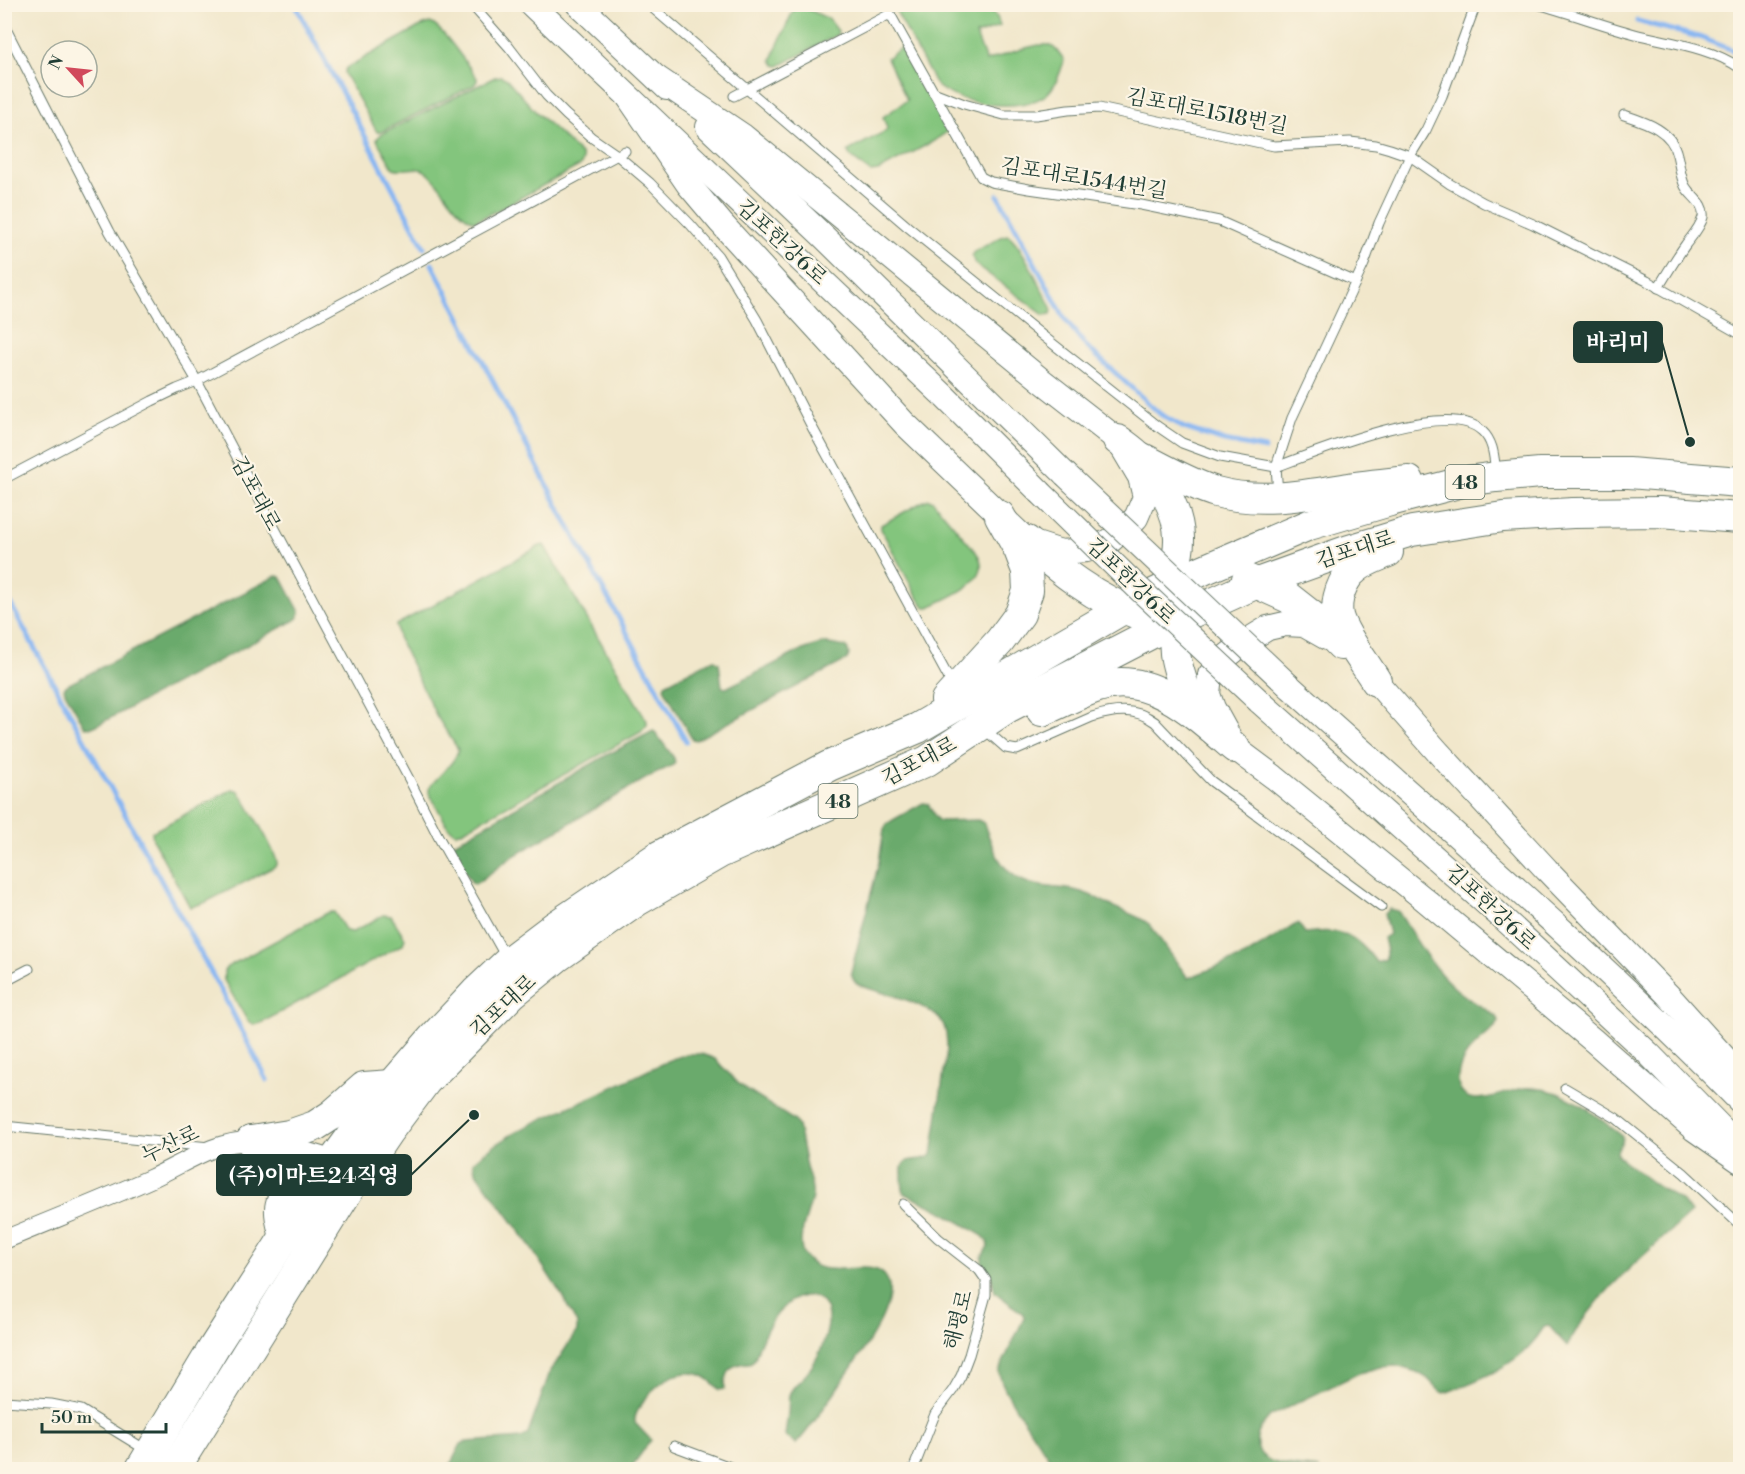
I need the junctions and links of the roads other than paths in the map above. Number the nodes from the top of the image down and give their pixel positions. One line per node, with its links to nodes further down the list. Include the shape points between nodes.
1 (471, 4): 17 (lane, via 559,108 585,132)
2 (531, 4): 15 (street, 김포한강6로)
3 (578, 4): 11 (street, 김포한강6로)
4 (648, 4): 12 (lane)
5 (1476, 4): 18 (lane, via 1442,96)
6 (1537, 4): 7 (lane)
7 (1550, 6): 10 (lane, via 1635,34 1697,49)
8 (890, 9): 12 (lane, 김포대로1544번길); 13 (lane, 김포대로1544번길)
9 (4, 25): 22 (lane, 김포대로, via 110,232)
10 (1740, 68)
11 (657, 78): 23 (street, via 743,136); 53 (street, 김포한강6로, bridge, via 1289,686 1604,968)
12 (748, 88): 14 (lane, 김포대로1544번길); 24 (lane, via 908,226 1158,426 1182,443 1220,457)
13 (933, 92): 18 (lane, 김포대로1518번길, via 1004,115 1099,108 1274,146 1364,143); 19 (lane, 김포대로1544번길, via 981,177 991,182 1219,221)
14 (734, 96)
15 (629, 98): 30 (street, via 688,184 722,223 904,423); 57 (street, 김포한강6로, bridge, via 945,397 1136,586 1648,1053)
16 (1624, 115): 20 (lane, via 1648,122 1671,140 1683,183 1703,210 1697,230)
17 (621, 153): 22 (lane); 40 (lane, via 690,224 735,281)
18 (1410, 156): 19 (lane); 20 (lane, 김포대로1518번길, via 1484,203)
19 (1356, 282): 24 (lane, via 1292,418)
20 (1658, 288): 21 (lane, 김포대로1518번길)
21 (1740, 334)
22 (197, 381): 26 (lane); 47 (lane, 김포대로, via 439,838)
23 (1129, 449): 29 (main road, via 1216,492); 33 (street, via 1145,497 1136,518 1110,541 1087,550 1061,552); 36 (main road, via 1153,472 1175,515 1180,540)
24 (1276, 466): 25 (lane, via 1399,426 1449,420 1470,424 1489,438); 29 (lane)
25 (1496, 477): 27 (main road, 김포대로 / 48); 28 (main road, 김포대로 / 48, via 1629,473)
26 (4, 479)
27 (1466, 481): 29 (main road, via 1411,481); 34 (main road, 김포대로 / 48, via 1309,525)
28 (1740, 482)
29 (1279, 498)
30 (1000, 516): 33 (street); 40 (main road, via 1027,571 1028,591 1020,614)
31 (1740, 518): 32 (main road, 김포대로 / 48, via 1660,512 1573,513)
32 (1464, 523): 35 (main road, 김포대로 / 48, via 1412,531); 39 (main road, via 1366,562 1347,577 1337,603 1338,615)
33 (1027, 541): 37 (main road, via 1080,584)
34 (1203, 570): 35 (main road); 36 (main road, 김포대로 / 48); 37 (main road, via 1180,604)
35 (1257, 583): 37 (main road, 김포대로 / 48); 38 (main road, via 1289,598)
36 (1166, 588): 37 (main road, 김포대로 / 48)
37 (1149, 616): 41 (main road, via 1173,637 1176,665); 42 (main road, 김포대로 / 48); 45 (main road, 김포대로 / 48, via 1133,643 1007,708)
38 (1341, 645): 39 (street); 44 (street, via 1304,625 1285,624 1268,628 1226,657 1210,675 1208,694)
39 (1376, 681): 50 (street)
40 (955, 691): 42 (main road)
41 (1194, 712): 43 (main road, via 1151,689 1118,683 1098,686); 44 (main road)
42 (918, 728): 47 (main road, 김포대로 / 48, via 829,766 659,856)
43 (990, 734): 45 (main road); 46 (lane, via 1006,748 1017,750 1104,713 1126,710 1144,715 1210,781)
44 (1235, 748): 58 (street, via 1424,899 1694,1129)
45 (927, 761): 59 (main road, 김포대로 / 48, via 720,853 556,958 467,1038 426,1081 387,1133)
46 (1381, 907)
47 (509, 961): 51 (main road, 김포대로 / 48)
48 (29, 969): 49 (lane)
49 (4, 982)
50 (1740, 1075)
51 (392, 1085): 55 (main road, via 364,1087 315,1126); 59 (main road, 김포대로 / 48, via 364,1119)
52 (1565, 1088): 61 (lane, via 1616,1118)
53 (1740, 1101)
54 (4, 1126): 56 (lane)
55 (251, 1141): 56 (street, 누산로); 59 (street, 누산로, via 285,1147); 62 (main road, via 281,1163 286,1177 279,1210)
56 (218, 1147): 63 (street, 누산로)
57 (1740, 1147)
58 (1740, 1161)
59 (347, 1167): 62 (main road, 김포대로 / 48); 66 (main road, 김포대로 / 48)
60 (903, 1204): 70 (lane, 해평로, via 986,1280 986,1295 965,1366 935,1414)
61 (1740, 1225)
62 (285, 1237): 65 (main road, 김포대로 / 48)
63 (4, 1240)
64 (4, 1401): 68 (lane, via 81,1410)
65 (173, 1415): 66 (main road); 68 (main road, 김포대로 / 48)
66 (199, 1431): 68 (main road, 김포대로 / 48)
67 (674, 1446): 69 (lane)
68 (161, 1464)
69 (738, 1470)
70 (913, 1470)

